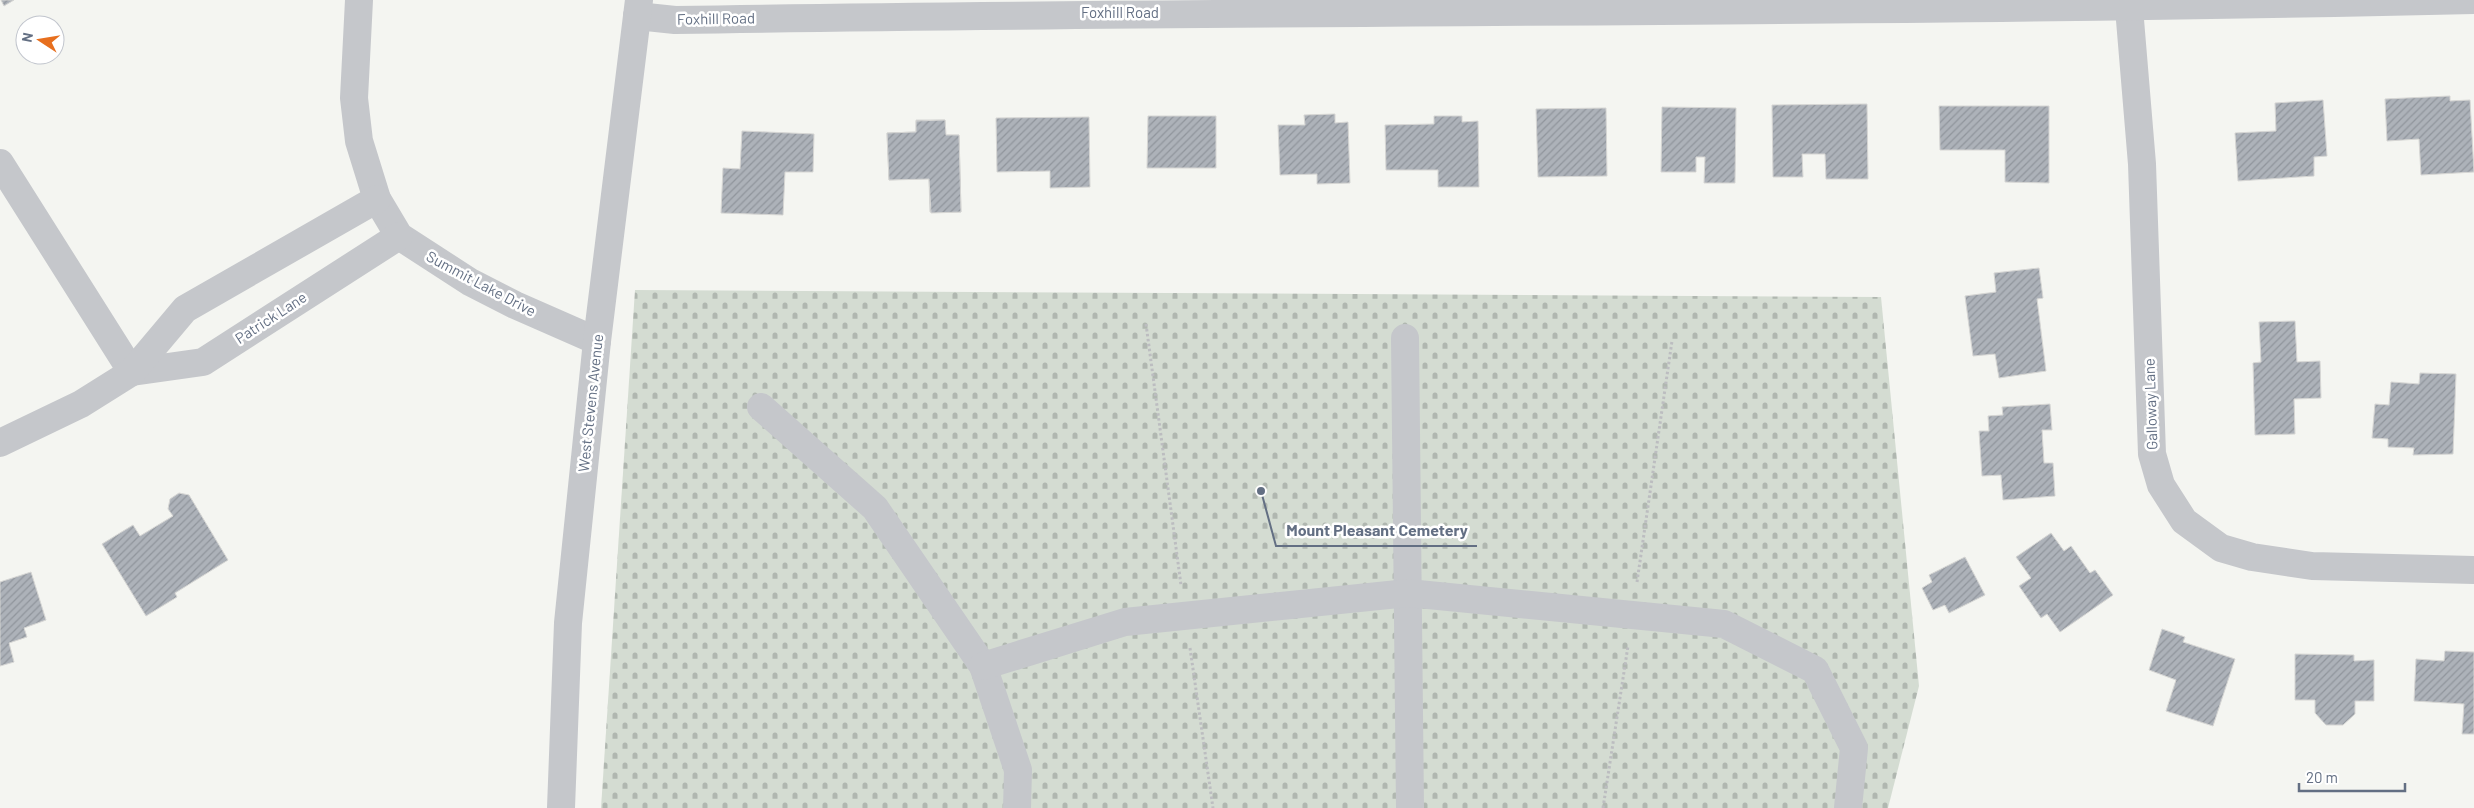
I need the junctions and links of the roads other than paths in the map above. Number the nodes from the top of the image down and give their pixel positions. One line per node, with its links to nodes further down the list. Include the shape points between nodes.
1 (359, 0): 6 (street, Summit Lake Drive, via 354,98 358,141)
2 (2474, 0): 4 (street, Foxhill Road)
3 (638, 8): 4 (street, Foxhill Road, via 675,20 1040,14); 9 (street, West Stevens Avenue)
4 (2129, 8): 13 (street, Galloway Lane, via 2142,164 2152,454 2161,486 2184,521 2221,548 2252,557 2312,566)
5 (0, 163): 10 (street)
6 (377, 200): 7 (street, Summit Lake Drive); 10 (street, Patrick Lane, via 185,309)
7 (399, 236): 9 (street, Summit Lake Drive, via 470,282); 10 (street, Patrick Lane, via 203,362)
8 (1405, 338): 14 (street)
9 (597, 341): 16 (street, West Stevens Avenue, via 568,623)
10 (132, 372): 12 (street, Patrick Lane, via 81,404)
11 (762, 407): 15 (street, via 875,508)
12 (0, 443)
13 (2474, 570)
14 (1408, 593): 15 (street, via 1125,622); 18 (street); 19 (street, via 1724,624 1815,670 1854,748)
15 (983, 666): 17 (street, via 1018,770)
16 (561, 808)
17 (1017, 808)
18 (1410, 808)
19 (1848, 808)

